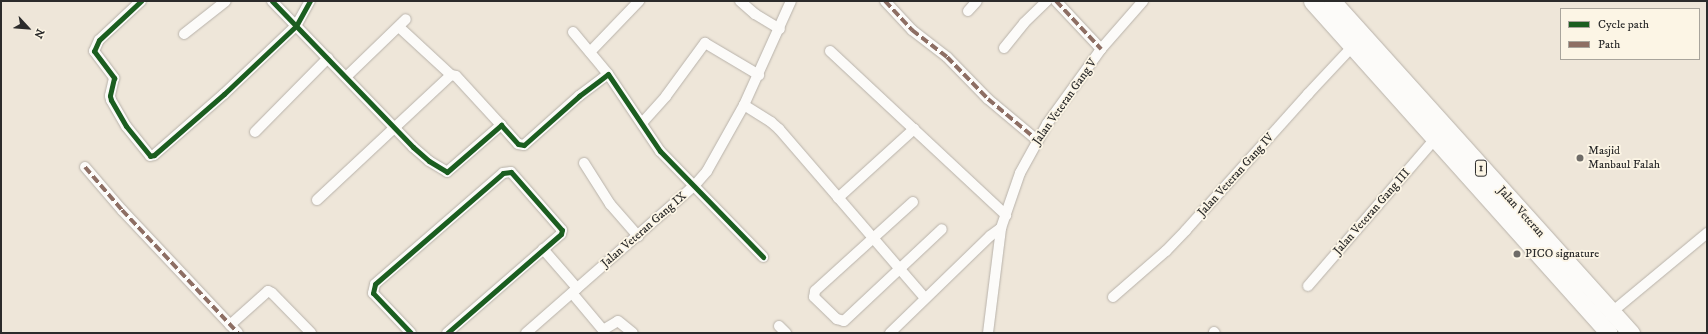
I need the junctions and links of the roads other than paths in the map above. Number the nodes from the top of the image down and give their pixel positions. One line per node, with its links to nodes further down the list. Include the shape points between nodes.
1 (141, 1): 17 (street, via 99,40 94,51 114,78 111,100 126,126 150,156 224,94)
2 (226, 1): 21 (street)
3 (272, 1): 17 (street)
4 (310, 1): 17 (street)
5 (639, 1): 26 (street)
6 (740, 1): 19 (street, via 755,14)
7 (791, 1): 19 (street, Jalan Veteran Gang IX)
8 (884, 1): 39 (street, via 912,30 947,57 988,98)
9 (977, 1): 15 (street)
10 (1047, 1): 23 (street, via 1024,23)
11 (1056, 1): 24 (street)
12 (1142, 1): 24 (street, Jalan Veteran Gang V)
13 (1312, 1): 22 (highway, Jalan Veteran / 1)
14 (1332, 1): 59 (highway, Jalan Veteran / 1)
15 (968, 11)
16 (406, 19): 18 (street)
17 (296, 26): 27 (street)
18 (399, 27): 29 (street); 31 (street)
19 (780, 29): 30 (street, Jalan Veteran Gang IX)
20 (573, 32): 26 (street)
21 (184, 34)
22 (1352, 47): 38 (highway, Jalan Veteran / 1); 57 (street, Jalan Veteran Gang IV, via 1166,251)
23 (1004, 48)
24 (1101, 49): 39 (street, Jalan Veteran Gang V)
25 (830, 51): 36 (street)
26 (590, 52): 28 (street)
27 (328, 58): 31 (street); 37 (street)
28 (608, 74): 33 (street); 34 (street, via 524,145 518,144)
29 (450, 75): 34 (street, via 456,76); 35 (street)
30 (759, 75): 32 (street, Jalan Veteran Gang IX); 33 (street, via 706,42 666,96)
31 (346, 77): 35 (street)
32 (744, 105): 42 (street, Jalan Veteran Gang IX, via 707,171); 43 (street, via 772,122)
33 (642, 123): 42 (street, via 660,151)
34 (502, 125): 35 (street, via 446,172 428,161)
35 (394, 126): 44 (street)
36 (914, 129): 43 (street); 46 (street)
37 (255, 132)
38 (1435, 139): 55 (street, Jalan Veteran Gang III); 69 (highway, Jalan Veteran / 1)
39 (1037, 140): 46 (street, Jalan Veteran Gang V, via 1020,173)
40 (584, 163): 50 (street, via 610,204)
41 (86, 167): 60 (street, via 122,210)
42 (694, 186): 50 (street, Jalan Veteran Gang IX); 53 (street)
43 (838, 198): 51 (street)
44 (317, 200)
45 (913, 202): 51 (street)
46 (1006, 215): 47 (street, Jalan Veteran Gang V)
47 (1001, 228): 58 (street); 68 (street, Jalan Veteran Gang V)
48 (942, 229): 54 (street)
49 (1707, 233): 59 (street)
50 (638, 236): 56 (street, Jalan Veteran Gang IX)
51 (874, 239): 54 (street); 54 (street, via 815,291 814,298 837,319 844,321)
52 (543, 249): 56 (street); 63 (street, via 557,239 562,230 511,172 503,173 373,287 372,293); 64 (street)
53 (763, 257)
54 (900, 269): 58 (street)
55 (1308, 286)
56 (575, 291): 65 (street, Jalan Veteran Gang IX); 66 (street, via 603,330 620,322)
57 (1113, 297)
58 (925, 298): 67 (street)
59 (1612, 312): 70 (highway, Jalan Veteran / 1)
60 (230, 325): 61 (street); 62 (street, via 268,291)
61 (238, 333)
62 (311, 333)
63 (411, 333)
64 (447, 333)
65 (526, 333)
66 (634, 333)
67 (890, 333)
68 (988, 333)
69 (1609, 333)
70 (1631, 333)

